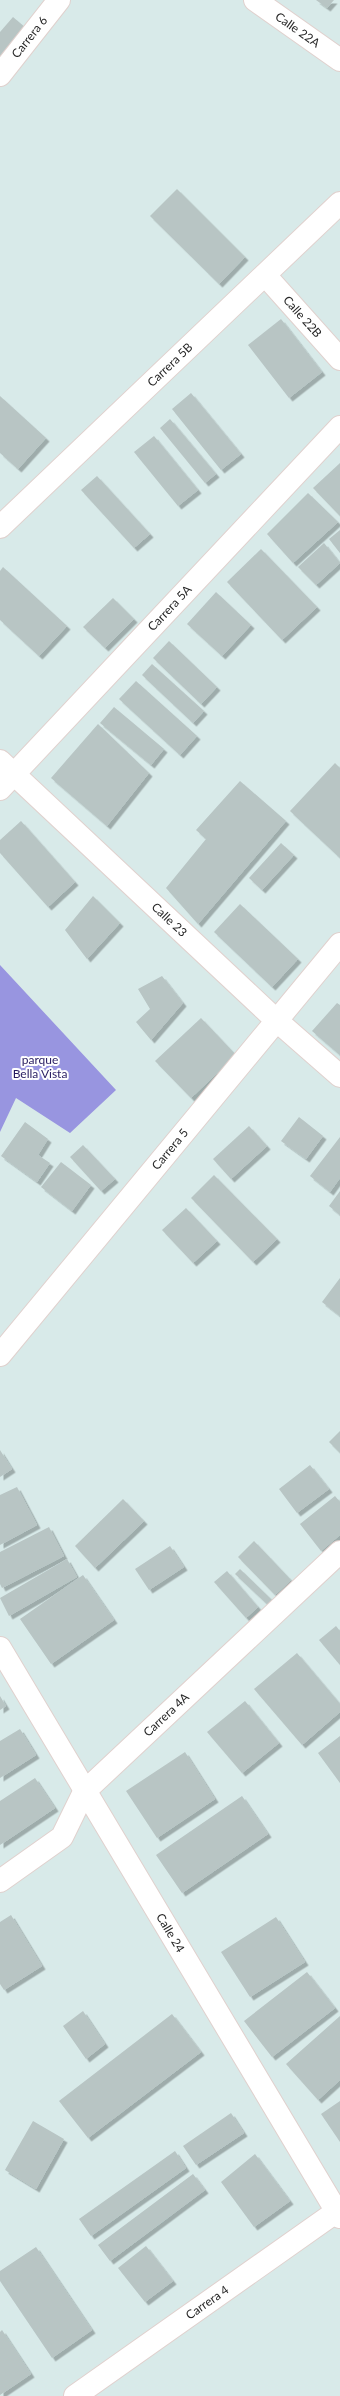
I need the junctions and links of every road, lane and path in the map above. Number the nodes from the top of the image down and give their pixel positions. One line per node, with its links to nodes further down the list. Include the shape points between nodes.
1 (59, 0): 4 (street, Carrera 6)
2 (255, 0): 3 (street, Calle 22A)
3 (340, 60)
4 (0, 75)
5 (340, 203): 6 (street, Carrera 5B)
6 (265, 275): 7 (street, Calle 22B); 9 (street, Carrera 5B)
7 (340, 359)
8 (340, 427): 10 (street, Carrera 5A)
9 (0, 527)
10 (4, 775): 12 (street, Calle 23)
11 (340, 944): 12 (street, Carrera 5)
12 (276, 1020): 13 (street, Calle 23); 14 (street, Carrera 5)
13 (340, 1076)
14 (0, 1355)
15 (340, 1552): 17 (street, Carrera 4A)
16 (0, 1648): 17 (street, Calle 24)
17 (84, 1792): 18 (street, Carrera 4A, via 62,1837); 19 (street, Calle 24)
18 (0, 1882)
19 (339, 2213): 20 (street, Carrera 4)
20 (75, 2396)

